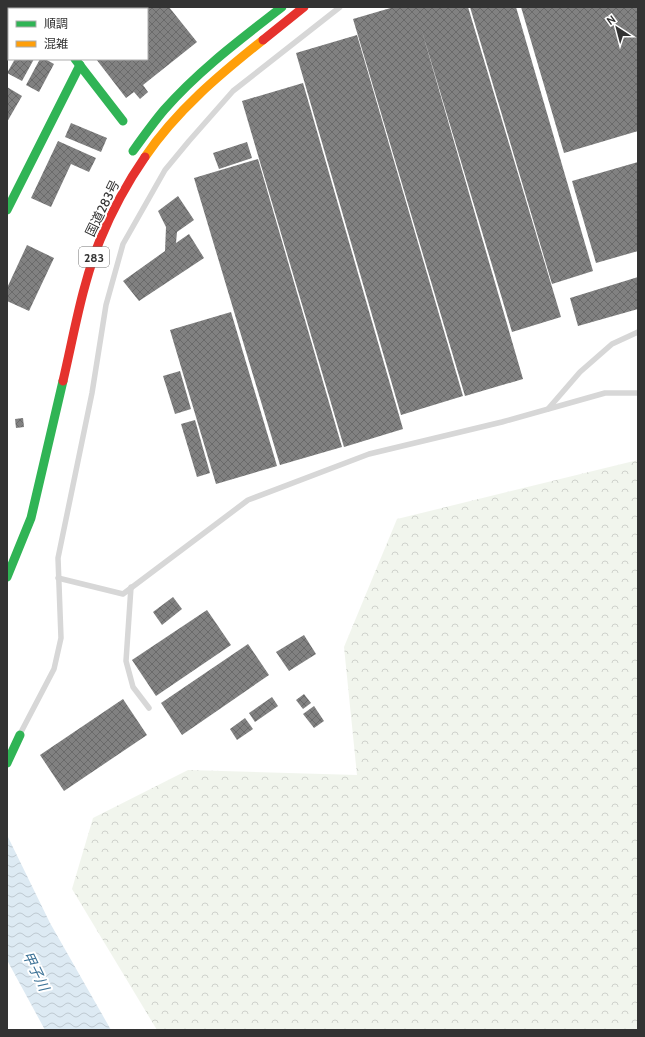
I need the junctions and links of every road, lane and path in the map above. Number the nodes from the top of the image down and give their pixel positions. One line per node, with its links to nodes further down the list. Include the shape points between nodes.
1 (282, 7): 6 (main road, via 177,95)
2 (304, 7): 11 (main road, 国道283号 / 283, via 195,97 153,145 116,205 100,240 88,276 31,518)
3 (340, 7): 12 (lane, via 233,91 165,170 123,244 106,305 92,393 58,558)
4 (78, 62): 5 (main road); 7 (main road)
5 (123, 121)
6 (128, 158)
7 (7, 210)
8 (638, 332): 10 (lane, via 612,344 580,372)
9 (638, 393): 10 (lane, via 605,393)
10 (548, 409): 13 (lane, via 369,454 248,500)
11 (7, 577)
12 (58, 578): 13 (lane, via 122,594); 15 (lane, via 61,638 54,669)
13 (131, 587): 14 (lane, via 126,662 132,687)
14 (149, 708)
15 (20, 735): 16 (main road)
16 (7, 763)

